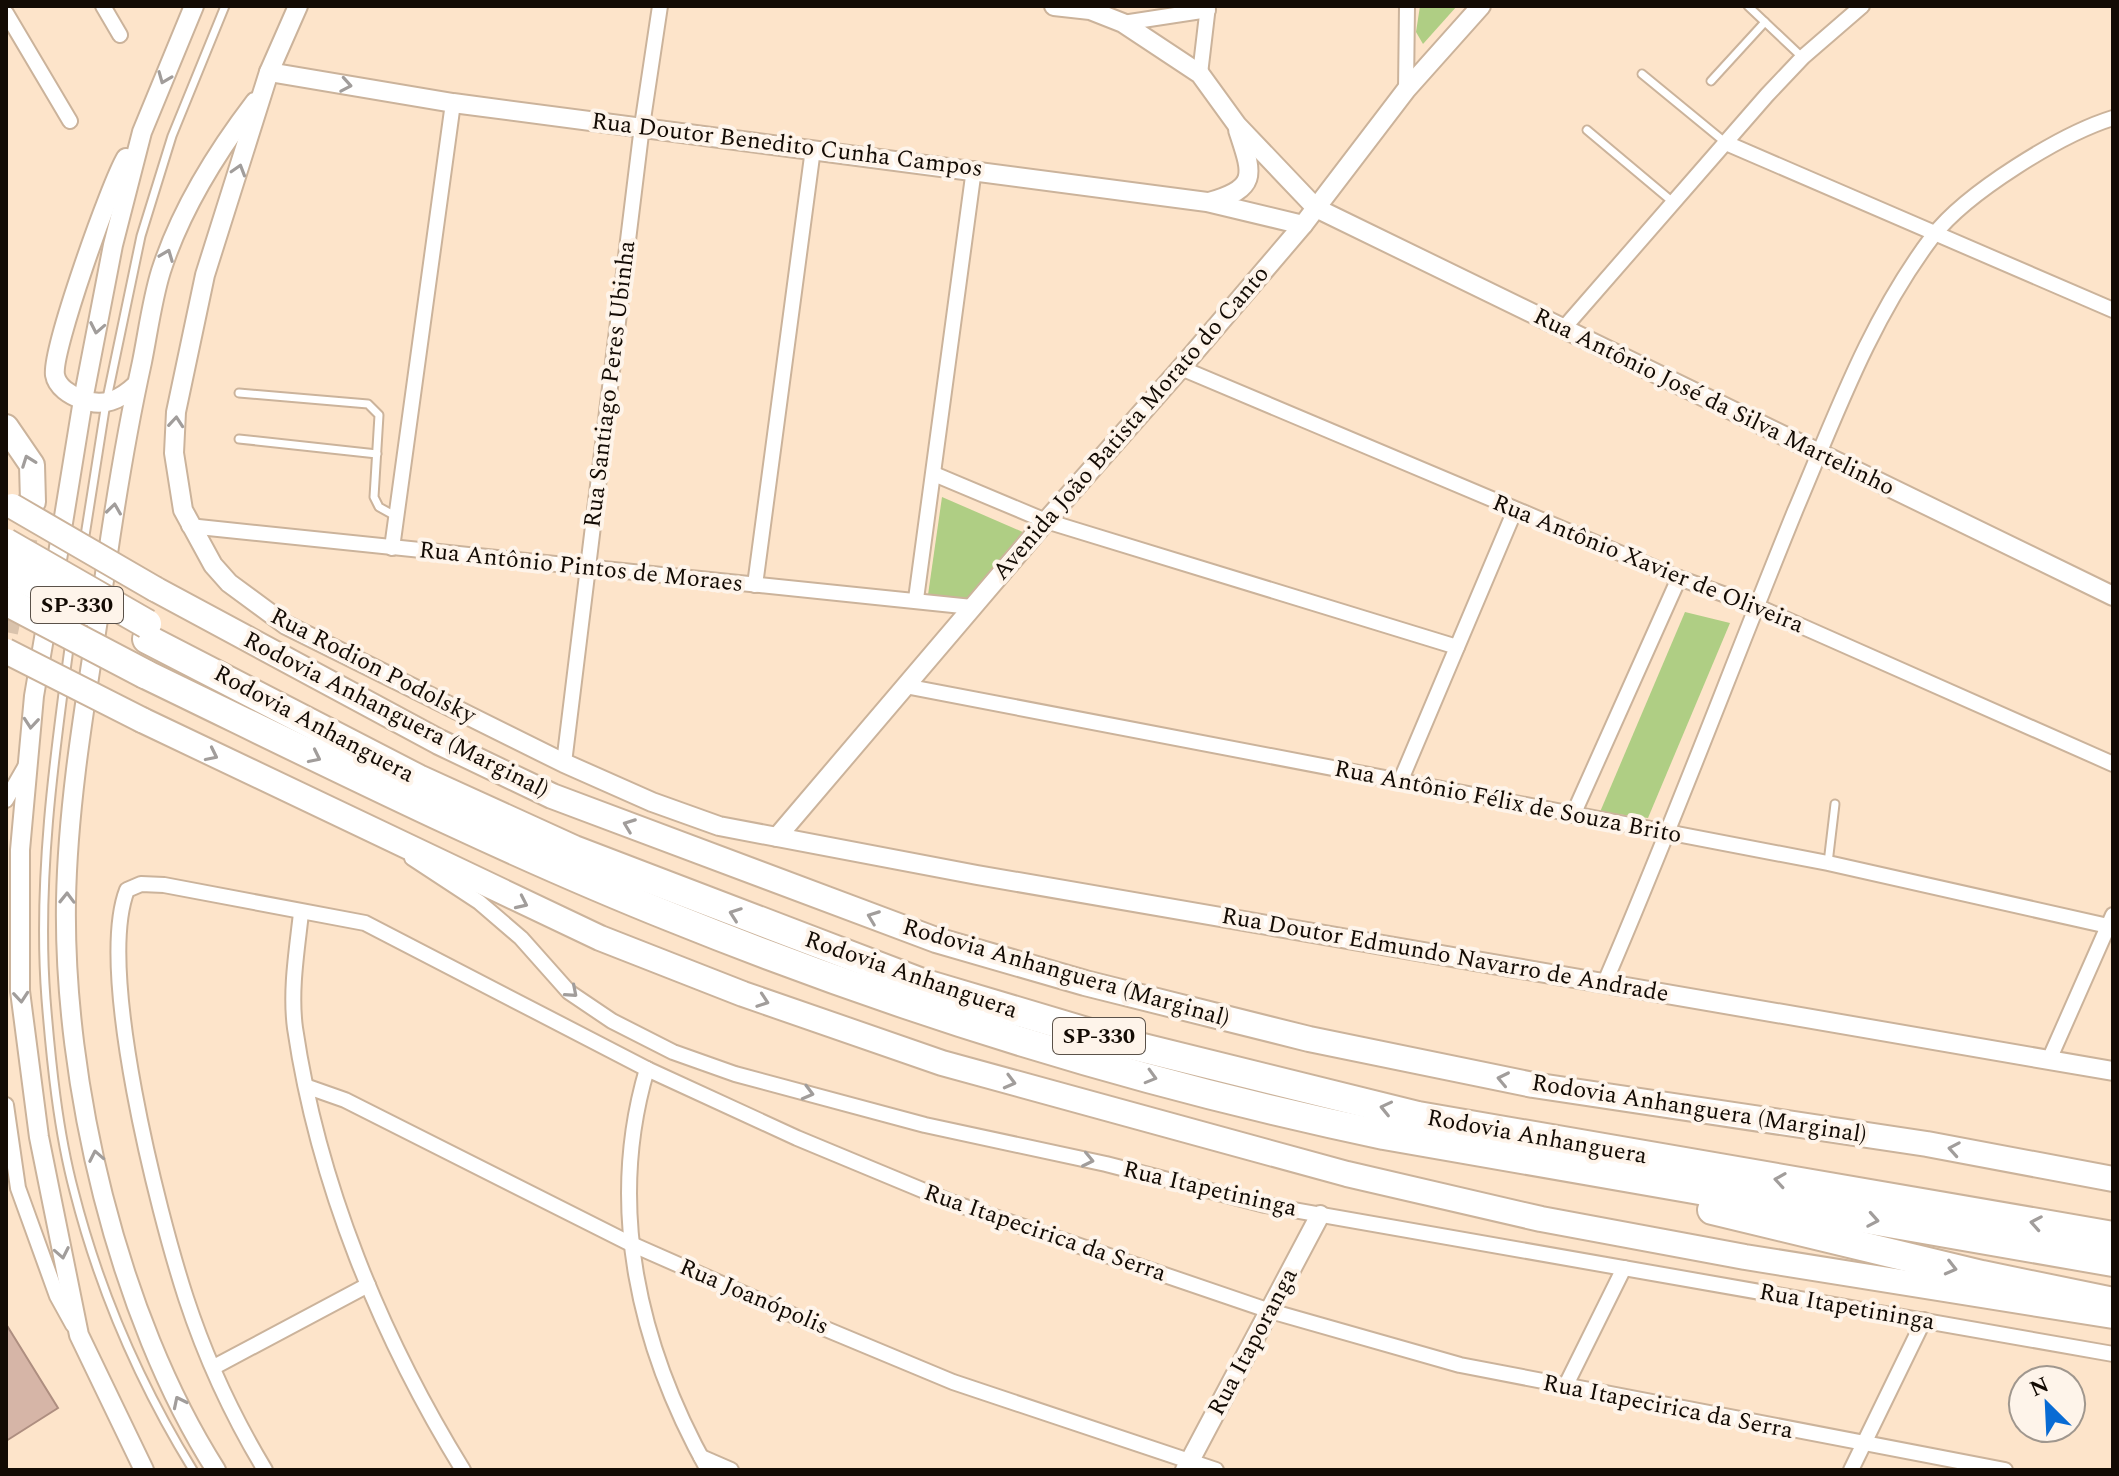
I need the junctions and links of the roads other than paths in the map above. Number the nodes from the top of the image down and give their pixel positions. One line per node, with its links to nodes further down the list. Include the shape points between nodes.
1 (103, 6): 15 (street)
2 (194, 6): 29 (street, one-way to 29)
3 (225, 6): 47 (lane, via 172,136 141,236)
4 (298, 6): 17 (street, Rua Rodion Podolsky)
5 (660, 6): 27 (street, Rua Santiago Peres Ubinha)
6 (1054, 6): 14 (street, via 1090,10)
7 (1407, 6): 21 (street)
8 (1481, 6): 21 (street, Avenida João Batista Morato do Canto)
9 (1748, 6): 13 (lane)
10 (1862, 6): 16 (street)
11 (1208, 8): 14 (street); 18 (street)
12 (6, 13): 25 (street)
13 (1765, 22): 16 (lane); 20 (lane)
14 (1123, 23): 18 (street)
15 (120, 35)
16 (1803, 57): 30 (street)
17 (269, 72): 22 (street, Rua Rodion Podolsky); 23 (street, Rua Doutor Benedito Cunha Campos, one-way to 23)
18 (1200, 74): 26 (street)
19 (1642, 74): 30 (lane)
20 (1711, 81)
21 (1406, 90): 37 (street, Avenida João Batista Morato do Canto)
22 (264, 91): 44 (street, one-way to 22, via 161,272 179,227 219,149); 57 (street, Rua Rodion Podolsky, one-way to 22, via 177,483 176,412 205,275)
23 (453, 103): 27 (street, Rua Doutor Benedito Cunha Campos); 55 (street)
24 (2113, 118): 40 (street, via 2048,146 1991,185)
25 (70, 121)
26 (1237, 125): 33 (street, Rua Antônio José da Silva Martelinho); 34 (street, via 1249,163)
27 (642, 126): 31 (street, Rua Doutor Benedito Cunha Campos); 61 (street, Rua Santiago Peres Ubinha)
28 (1587, 130): 36 (lane)
29 (142, 132): 46 (street, one-way to 46, via 113,245); 46 (street, via 123,163 57,351 56,380)
30 (1726, 143): 36 (street); 40 (street)
31 (813, 149): 32 (street, Rua Doutor Benedito Cunha Campos); 65 (street)
32 (974, 169): 35 (street, Rua Doutor Benedito Cunha Campos); 52 (street)
33 (1286, 177): 34 (street, via 1270,174); 37 (street, Rua Antônio José da Silva Martelinho)
34 (1248, 182): 35 (street, via 1238,193); 38 (street)
35 (1207, 202): 38 (street, Rua Doutor Benedito Cunha Campos)
36 (1674, 203): 42 (street)
37 (1316, 208): 39 (street, Avenida João Batista Morato do Canto); 42 (street, Rua Antônio José da Silva Martelinho)
38 (1258, 214): 39 (street, Rua Doutor Benedito Cunha Campos)
39 (1303, 225): 43 (street, Avenida João Batista Morato do Canto)
40 (1935, 234): 41 (street); 51 (street, via 1875,327)
41 (2113, 310)
42 (1563, 329): 51 (street, Rua Antônio José da Silva Martelinho)
43 (1181, 368): 54 (street, Rua Antônio Xavier de Oliveira); 56 (street, Avenida João Batista Morato do Canto)
44 (136, 385): 47 (street); 117 (street, one-way to 44, via 166,1376 116,1237 82,1087 69,988 66,902 72,808)
45 (239, 393): 50 (lane, via 372,406 379,415)
46 (83, 400): 47 (street); 77 (street, one-way to 77)
47 (106, 403): 60 (lane)
48 (6, 427): 53 (highway, one-way to 48, via 32,465)
49 (239, 439): 50 (lane)
50 (377, 454): 55 (lane, via 374,497 379,507)
51 (1819, 454): 66 (street, Rua Antônio José da Silva Martelinho); 69 (street)
52 (934, 474): 56 (street); 67 (street)
53 (17, 504): 97 (highway, Rodovia Anhanguera (Marginal), one-way to 53, bridge, via 1927,1144 1533,1085 1294,1035 936,940 552,796 439,742 155,589)
54 (1515, 510): 64 (street, Rua Antônio Xavier de Oliveira); 74 (street)
55 (397, 517): 59 (street)
56 (1046, 521): 70 (street, Avenida João Batista Morato do Canto); 74 (street)
57 (189, 526): 59 (street, Rua Antônio Pintos de Moraes); 78 (street, Rua Rodion Podolsky, via 229,583 286,625)
58 (6, 543): 73 (highway, bridge)
59 (392, 548): 61 (street, Rua Antônio Pintos de Moraes)
60 (82, 556)
61 (587, 567): 65 (street, Rua Antônio Pintos de Moraes); 78 (street, Rua Santiago Peres Ubinha)
62 (6, 571): 73 (highway, Rodovia Anhanguera / SP-330, bridge)
63 (80, 571): 71 (lane)
64 (1679, 578): 69 (street, Rua Antônio Xavier de Oliveira); 83 (street)
65 (755, 585): 67 (street, Rua Antônio Pintos de Moraes)
66 (2113, 596)
67 (916, 599): 70 (street, Rua Antônio Pintos de Moraes)
68 (6, 601): 96 (highway, Rodovia Anhanguera / SP-330, one-way to 96, bridge, via 460,827 673,918 915,1009 1270,1111)
69 (1756, 606): 79 (street, Rua Antônio Xavier de Oliveira); 84 (street)
70 (972, 607): 76 (street, Avenida João Batista Morato do Canto)
71 (74, 616)
72 (72, 631): 116 (lane, via 55,752 47,877 46,997 59,1101 73,1190 113,1307 142,1378)
73 (147, 631): 99 (highway, Rodovia Anhanguera / SP-330, one-way to 73, via 1418,1116 1114,1040 922,983 602,862 418,779)
74 (1457, 647): 80 (street)
75 (6, 651): 85 (highway, one-way to 85, bridge)
76 (905, 686): 80 (street, Rua Antônio Félix de Souza Brito); 86 (street, Avenida João Batista Morato do Canto)
77 (27, 763): 81 (street); 108 (street, one-way to 108, via 20,850 20,991 39,1137)
78 (564, 763): 86 (street, Rua Rodion Podolsky, via 719,826)
79 (2113, 764)
80 (1400, 782): 83 (street, Rua Antônio Félix de Souza Brito)
81 (6, 800)
82 (1835, 804): 87 (lane)
83 (1573, 815): 84 (street, Rua Antônio Félix de Souza Brito)
84 (1669, 832): 87 (street, Rua Antônio Félix de Souza Brito); 90 (street)
85 (382, 837): 98 (street, Rua Itapetininga, one-way to 98, via 479,902 521,938 569,992 673,1052 925,1125); 106 (highway, one-way to 106, via 600,938 942,1063 1347,1174 1541,1219)
86 (777, 837): 90 (street, Rua Doutor Edmundo Navarro de Andrade)
87 (1828, 863): 89 (street, Rua Antônio Félix de Souza Brito)
88 (301, 913): 92 (street, Rua Itapecirica da Serra, via 365,923); 94 (street, via 295,1027); 110 (street, Rua Itapecirica da Serra, via 141,884 127,890 119,922 121,987 134,1084 165,1226 186,1299)
89 (2110, 920): 91 (street)
90 (1605, 982): 91 (street, Rua Doutor Edmundo Navarro de Andrade)
91 (2049, 1060): 93 (street, Rua Doutor Edmundo Navarro de Andrade)
92 (647, 1069): 100 (street, via 636,1107); 105 (street, Rua Itapecirica da Serra, via 951,1202)
93 (2113, 1071)
94 (308, 1087): 100 (street, Rua Joanópolis, via 345,1100); 103 (street, via 338,1201)
95 (6, 1105): 108 (street, via 18,1188 57,1296)
96 (1384, 1135): 101 (highway, Rodovia Anhanguera / SP-330, one-way to 101); 104 (highway, one-way to 104)
97 (2113, 1179)
98 (1320, 1215): 102 (street, Rua Itapetininga); 105 (street, Rua Itaporanga)
99 (2113, 1236)
100 (629, 1243): 113 (street, via 651,1349); 114 (street, Rua Joanópolis, via 953,1382)
101 (2113, 1262)
102 (1624, 1268): 107 (street, Rua Itapetininga); 111 (street)
103 (368, 1285): 110 (street); 119 (street, via 393,1349)
104 (2113, 1302)
105 (1270, 1311): 111 (street, Rua Itapecirica da Serra, via 1460,1365); 114 (street, Rua Itaporanga)
106 (2113, 1316)
107 (1924, 1320): 109 (street, Rua Itapetininga); 112 (street)
108 (79, 1335): 115 (street)
109 (2113, 1354)
110 (214, 1367): 118 (street)
111 (1565, 1387): 112 (street, Rua Itapecirica da Serra)
112 (1864, 1446): 122 (street); 123 (street, Rua Itapecirica da Serra)
113 (704, 1464): 120 (street)
114 (1187, 1466): 121 (street, Rua Joanópolis)
115 (144, 1470)
116 (193, 1470)
117 (216, 1470)
118 (265, 1470)
119 (463, 1470)
120 (731, 1470)
121 (1216, 1470)
122 (1851, 1470)
123 (2005, 1470)

